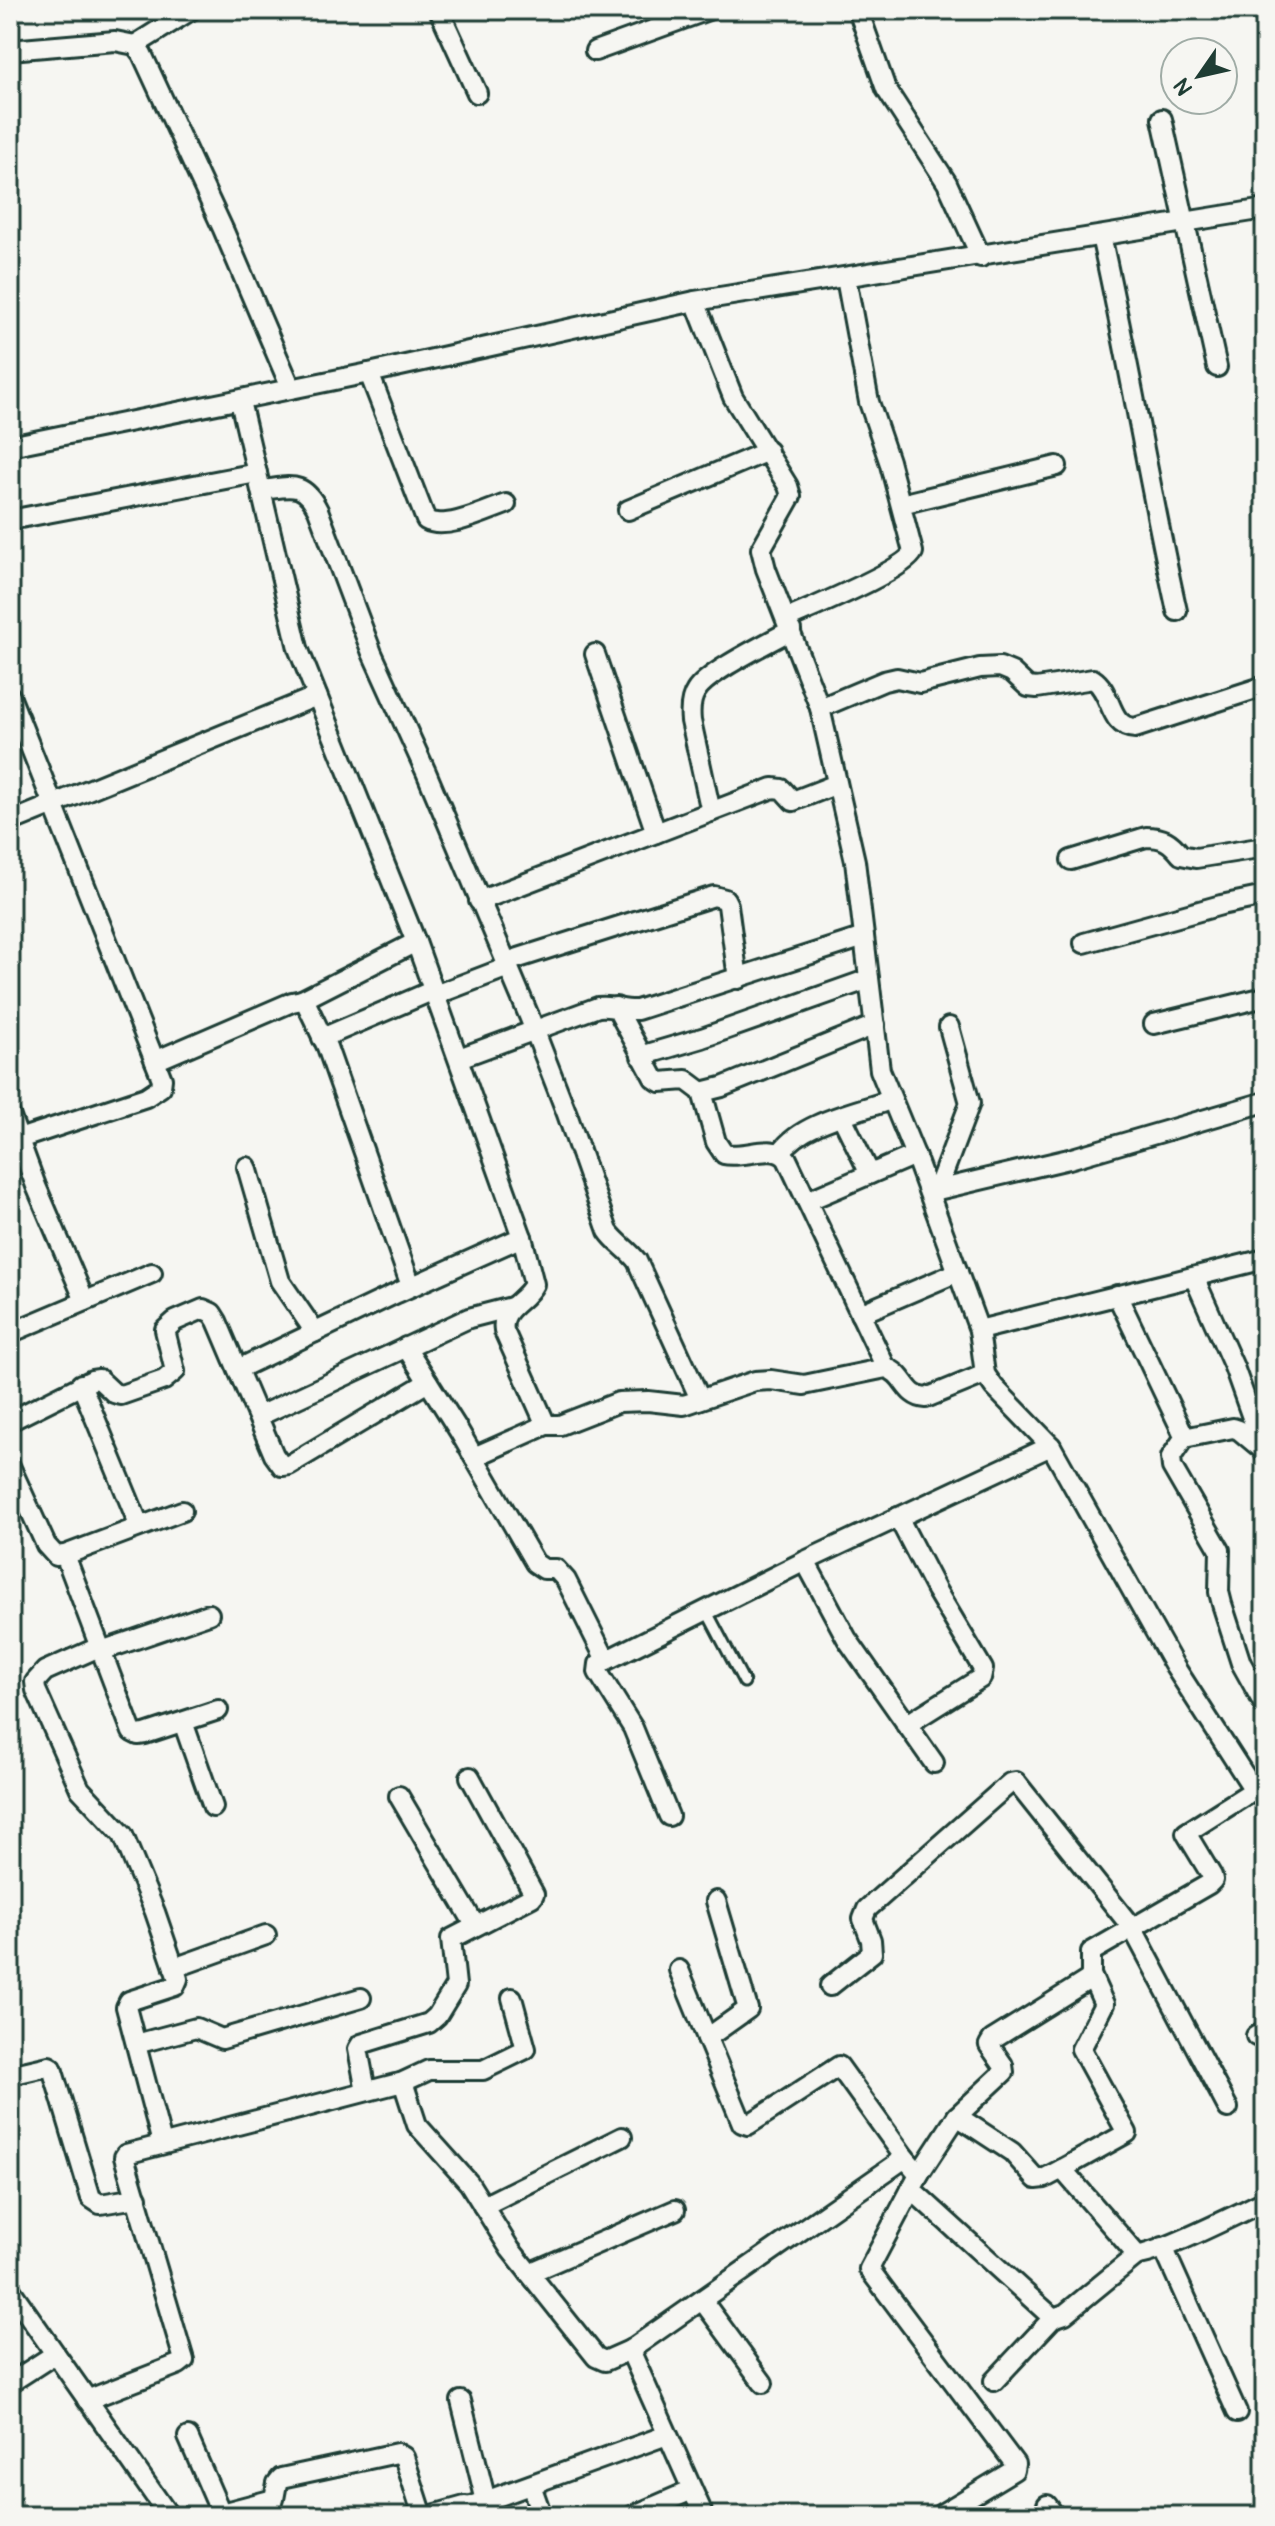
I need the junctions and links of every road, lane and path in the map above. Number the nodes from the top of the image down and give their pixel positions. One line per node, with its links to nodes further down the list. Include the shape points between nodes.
1 (191, 10): 5 (street)
2 (439, 10): 8 (street)
3 (708, 10): 7 (street)
4 (858, 10): 13 (street, via 886,89 947,183)
5 (135, 45): 6 (street, via 115,41); 18 (street)
6 (10, 50)
7 (595, 51)
8 (477, 93)
9 (1162, 119): 11 (street)
10 (1265, 209): 11 (street)
11 (1185, 221): 12 (street); 16 (street)
12 (1101, 236): 13 (street); 28 (street)
13 (981, 257): 14 (street)
14 (846, 278): 15 (street); 25 (street, via 869,402)
15 (695, 301): 17 (street); 21 (street, via 733,397)
16 (1217, 367)
17 (369, 373): 18 (street); 24 (street, via 426,520 446,524)
18 (291, 388): 19 (street)
19 (240, 401): 20 (street); 23 (street)
20 (10, 446)
21 (768, 451): 26 (street); 29 (street, via 791,496 761,549)
22 (1057, 466): 25 (street)
23 (259, 482): 27 (street); 33 (street, via 298,648); 43 (street, via 310,494)
24 (506, 504)
25 (901, 504): 29 (street, via 913,543 910,560)
26 (628, 510)
27 (10, 520)
28 (1177, 611)
29 (789, 624): 34 (street); 37 (street, via 694,693 691,721)
30 (595, 654): 39 (street)
31 (1265, 686): 34 (street, via 1135,728 1119,724 1101,684 1093,679 1028,687 1000,667 920,683 897,678)
32 (10, 696): 36 (street)
33 (317, 696): 36 (street); 45 (street)
34 (820, 708): 35 (street)
35 (837, 784): 37 (street, via 793,801 782,789 773,788); 44 (street, via 855,861)
36 (52, 805): 38 (street); 61 (street)
37 (711, 812): 39 (street)
38 (10, 822)
39 (656, 833): 43 (street)
40 (1265, 847): 41 (street, via 1196,858 1181,855 1170,841 1146,837)
41 (1071, 860)
42 (1265, 896): 46 (street)
43 (479, 901): 47 (street)
44 (864, 937): 48 (street); 49 (street)
45 (416, 942): 50 (street); 52 (street)
46 (1084, 943)
47 (507, 965): 48 (street, via 714,896 728,905); 50 (street); 57 (street)
48 (738, 979): 53 (street, via 637,1010)
49 (869, 979): 55 (street); 59 (street)
50 (435, 992): 58 (street); 60 (street)
51 (1265, 997): 54 (street)
52 (302, 1000): 58 (street); 61 (street)
53 (616, 1007): 57 (street, via 598,1007); 59 (street)
54 (1154, 1024)
55 (875, 1025): 62 (street); 63 (street)
56 (949, 1027): 72 (street, via 970,1103)
57 (534, 1030): 60 (street); 93 (street, via 608,1231 637,1261)
58 (322, 1038): 79 (street)
59 (641, 1056): 62 (street, via 660,1082 686,1080)
60 (459, 1058): 74 (street)
61 (155, 1061): 67 (street, via 162,1079 157,1092)
62 (702, 1092): 68 (street, via 724,1154)
63 (890, 1100): 66 (street); 69 (street)
64 (1265, 1102): 72 (street, via 1069,1159)
65 (10, 1115): 67 (street)
66 (842, 1117): 68 (street, via 802,1132); 71 (street)
67 (19, 1139): 81 (street)
68 (781, 1152): 73 (street)
69 (915, 1155): 71 (street); 72 (street)
70 (247, 1167): 85 (street, via 280,1281)
71 (870, 1174): 73 (street)
72 (933, 1191): 76 (street)
73 (807, 1201): 83 (street)
74 (522, 1237): 79 (street); 82 (street, via 534,1284)
75 (1265, 1259): 78 (street)
76 (958, 1272): 83 (street); 84 (street)
77 (152, 1273): 81 (street)
78 (1194, 1277): 80 (street); 99 (street)
79 (411, 1286): 85 (street)
80 (1117, 1295): 84 (street); 97 (street)
81 (85, 1301): 86 (street)
82 (512, 1307): 87 (street, via 469,1318); 96 (street, via 504,1331)
83 (860, 1314): 88 (street)
84 (979, 1330): 90 (street)
85 (315, 1332): 89 (street)
86 (10, 1333)
87 (406, 1347): 91 (street); 94 (street)
88 (886, 1368): 90 (street, via 899,1374 919,1398); 93 (street, via 804,1385 755,1381)
89 (238, 1369): 92 (street, via 217,1321 203,1309 165,1330 175,1371 164,1380 121,1395 99,1379); 94 (street)
90 (985, 1374): 98 (street)
91 (428, 1382): 94 (street, via 285,1467 278,1463); 100 (street)
92 (81, 1384): 95 (street); 104 (street)
93 (700, 1399): 96 (street, via 675,1405 619,1402 560,1425)
94 (259, 1416)
95 (10, 1421)
96 (546, 1425): 100 (street)
97 (1184, 1438): 99 (street, via 1233,1428); 112 (street, via 1171,1457 1172,1467 1220,1550 1222,1604 1241,1663)
98 (1051, 1446): 103 (street); 118 (street, via 1175,1667)
99 (1265, 1452)
100 (474, 1457): 110 (street, via 535,1563 556,1569 566,1580)
101 (10, 1466): 105 (street, via 46,1545 56,1556)
102 (182, 1511): 104 (street)
103 (898, 1517): 106 (street); 115 (street, via 983,1669 981,1678)
104 (139, 1525): 105 (street)
105 (65, 1555): 109 (street)
106 (805, 1561): 107 (street); 115 (street, via 847,1639)
107 (706, 1610): 110 (street); 111 (lane)
108 (209, 1614): 109 (street)
109 (100, 1649): 114 (street, via 132,1732 145,1734); 126 (street, via 45,1671 35,1682 36,1690 80,1789 123,1835)
110 (606, 1660): 121 (street, via 598,1672 633,1728)
111 (744, 1682)
112 (1265, 1706)
113 (218, 1710): 114 (street)
114 (183, 1722): 120 (street)
115 (906, 1725): 116 (street)
116 (934, 1763)
117 (470, 1777): 123 (street, via 534,1894)
118 (1258, 1785): 124 (street, via 1186,1833 1213,1880)
119 (399, 1796): 123 (street)
120 (213, 1807)
121 (669, 1816)
122 (716, 1901): 132 (street, via 748,2009)
123 (475, 1925): 136 (street, via 451,1939 456,1985 433,2020 361,2044)
124 (1133, 1929): 128 (street, via 1091,1952); 129 (street, via 1013,1782 867,1909 863,1919 872,1953); 137 (street)
125 (266, 1935): 126 (street)
126 (174, 1968): 133 (street, via 178,1984 127,2003)
127 (679, 1970): 132 (street)
128 (1091, 1975): 138 (street, via 990,2042 1004,2072); 142 (street, via 1104,2004 1081,2049 1127,2133)
129 (830, 1986)
130 (361, 1998): 133 (street, via 222,2039 196,2028)
131 (512, 1998): 135 (street, via 526,2045 522,2053 483,2070 429,2070)
132 (707, 2038): 141 (street, via 745,2125 839,2066)
133 (136, 2044): 140 (street)
134 (10, 2075): 144 (street, via 52,2068 91,2198 100,2204)
135 (401, 2083): 136 (street); 146 (street, via 417,2125)
136 (366, 2091): 140 (street)
137 (1228, 2108)
138 (957, 2116): 142 (street, via 1012,2152 1036,2179); 143 (street)
139 (622, 2137): 146 (street)
140 (162, 2143): 144 (street, via 126,2154)
141 (905, 2158): 143 (street); 152 (street)
142 (1062, 2169): 149 (street)
143 (915, 2182): 153 (street); 173 (street, via 869,2269 1015,2464 1014,2470)
144 (137, 2198): 159 (street, via 184,2360)
145 (1265, 2201): 148 (street)
146 (483, 2206): 150 (street)
147 (675, 2210): 150 (street)
148 (1163, 2247): 149 (street); 161 (street)
149 (1137, 2255): 153 (street)
150 (529, 2273): 154 (street, via 600,2360)
151 (10, 2289): 155 (street)
152 (702, 2300): 154 (street); 158 (street)
153 (1053, 2318): 156 (street)
154 (630, 2350): 162 (street)
155 (55, 2354): 157 (street); 159 (street)
156 (994, 2381)
157 (10, 2383)
158 (763, 2383)
159 (87, 2400): 167 (street)
160 (461, 2401): 166 (street)
161 (1237, 2412)
162 (667, 2435): 164 (street); 165 (street)
163 (188, 2437): 168 (street, via 221,2513 274,2499 281,2478 397,2453 404,2457)
164 (531, 2485): 166 (street); 170 (street)
165 (692, 2490): 171 (street); 172 (street)
166 (476, 2508): 169 (street)
167 (169, 2516)
168 (423, 2516)
169 (429, 2516)
170 (542, 2516)
171 (632, 2516)
172 (704, 2516)
173 (938, 2516)

